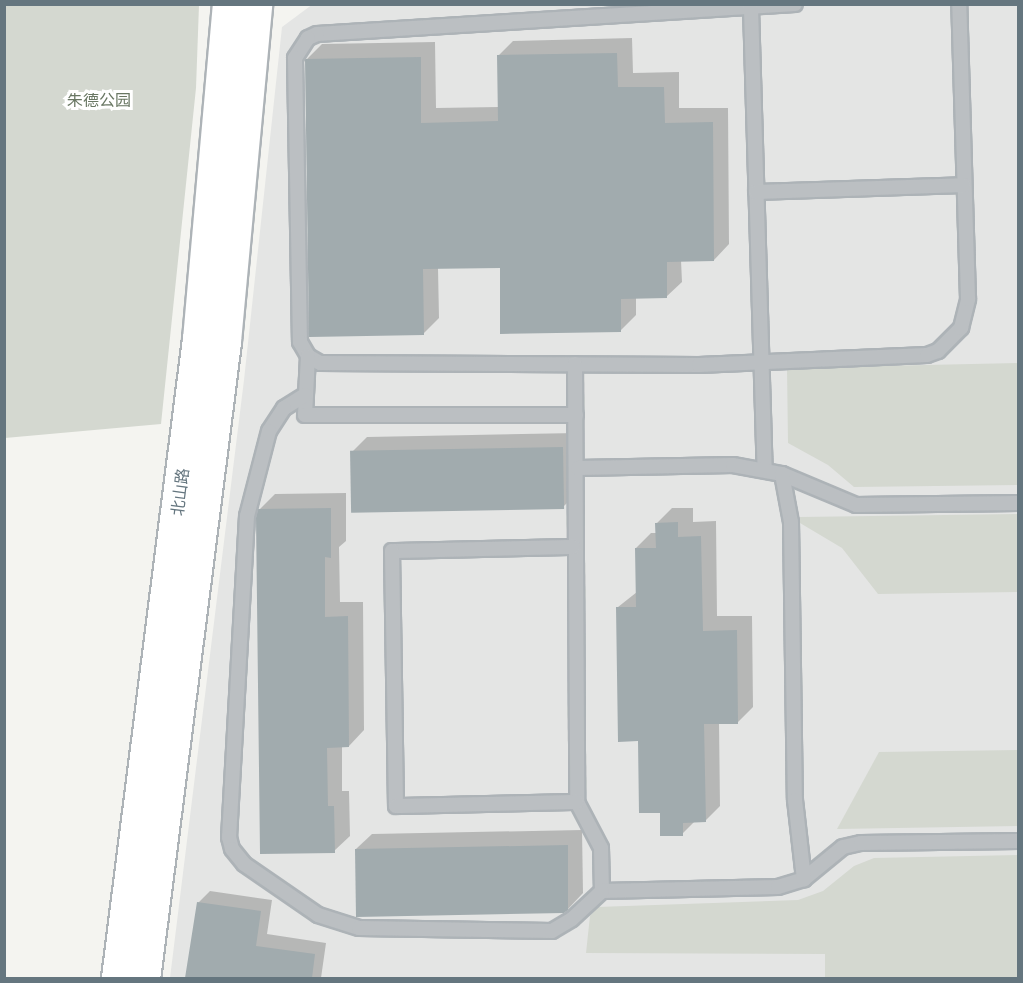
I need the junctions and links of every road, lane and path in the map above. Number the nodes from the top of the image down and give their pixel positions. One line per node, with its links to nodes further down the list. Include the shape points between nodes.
1 (230, 4): 22 (street, 北山路, via 200,339)
2 (255, 4): 23 (street, 北山路, via 224,341)
3 (795, 4): 5 (lane)
4 (959, 4): 6 (lane)
5 (751, 8): 7 (lane); 8 (lane, via 317,34 308,39 295,58 300,342)
6 (964, 185): 7 (lane); 9 (lane, via 968,299 961,328 949,344 927,355)
7 (756, 192): 9 (lane)
8 (308, 356): 10 (lane, via 320,363); 11 (lane)
9 (761, 360): 10 (lane, via 699,365); 14 (lane)
10 (575, 364): 12 (lane)
11 (305, 395): 12 (lane, via 305,415); 21 (lane, via 284,408 269,431 247,516 229,837 232,849 243,864 318,915 359,928 552,931 572,919)
12 (576, 415): 13 (lane)
13 (578, 468): 14 (lane, via 733,465); 17 (lane)
14 (765, 470): 15 (lane)
15 (782, 474): 16 (lane, via 856,505); 20 (lane, via 791,522 795,800)
16 (1018, 503)
17 (573, 547): 18 (lane); 18 (lane, via 392,551 392,562 396,806)
18 (577, 802): 21 (lane, via 601,848)
19 (1018, 841): 20 (lane, via 861,843 843,848)
20 (804, 879): 21 (lane, via 778,887)
21 (602, 891)
22 (118, 978)
23 (143, 978)

